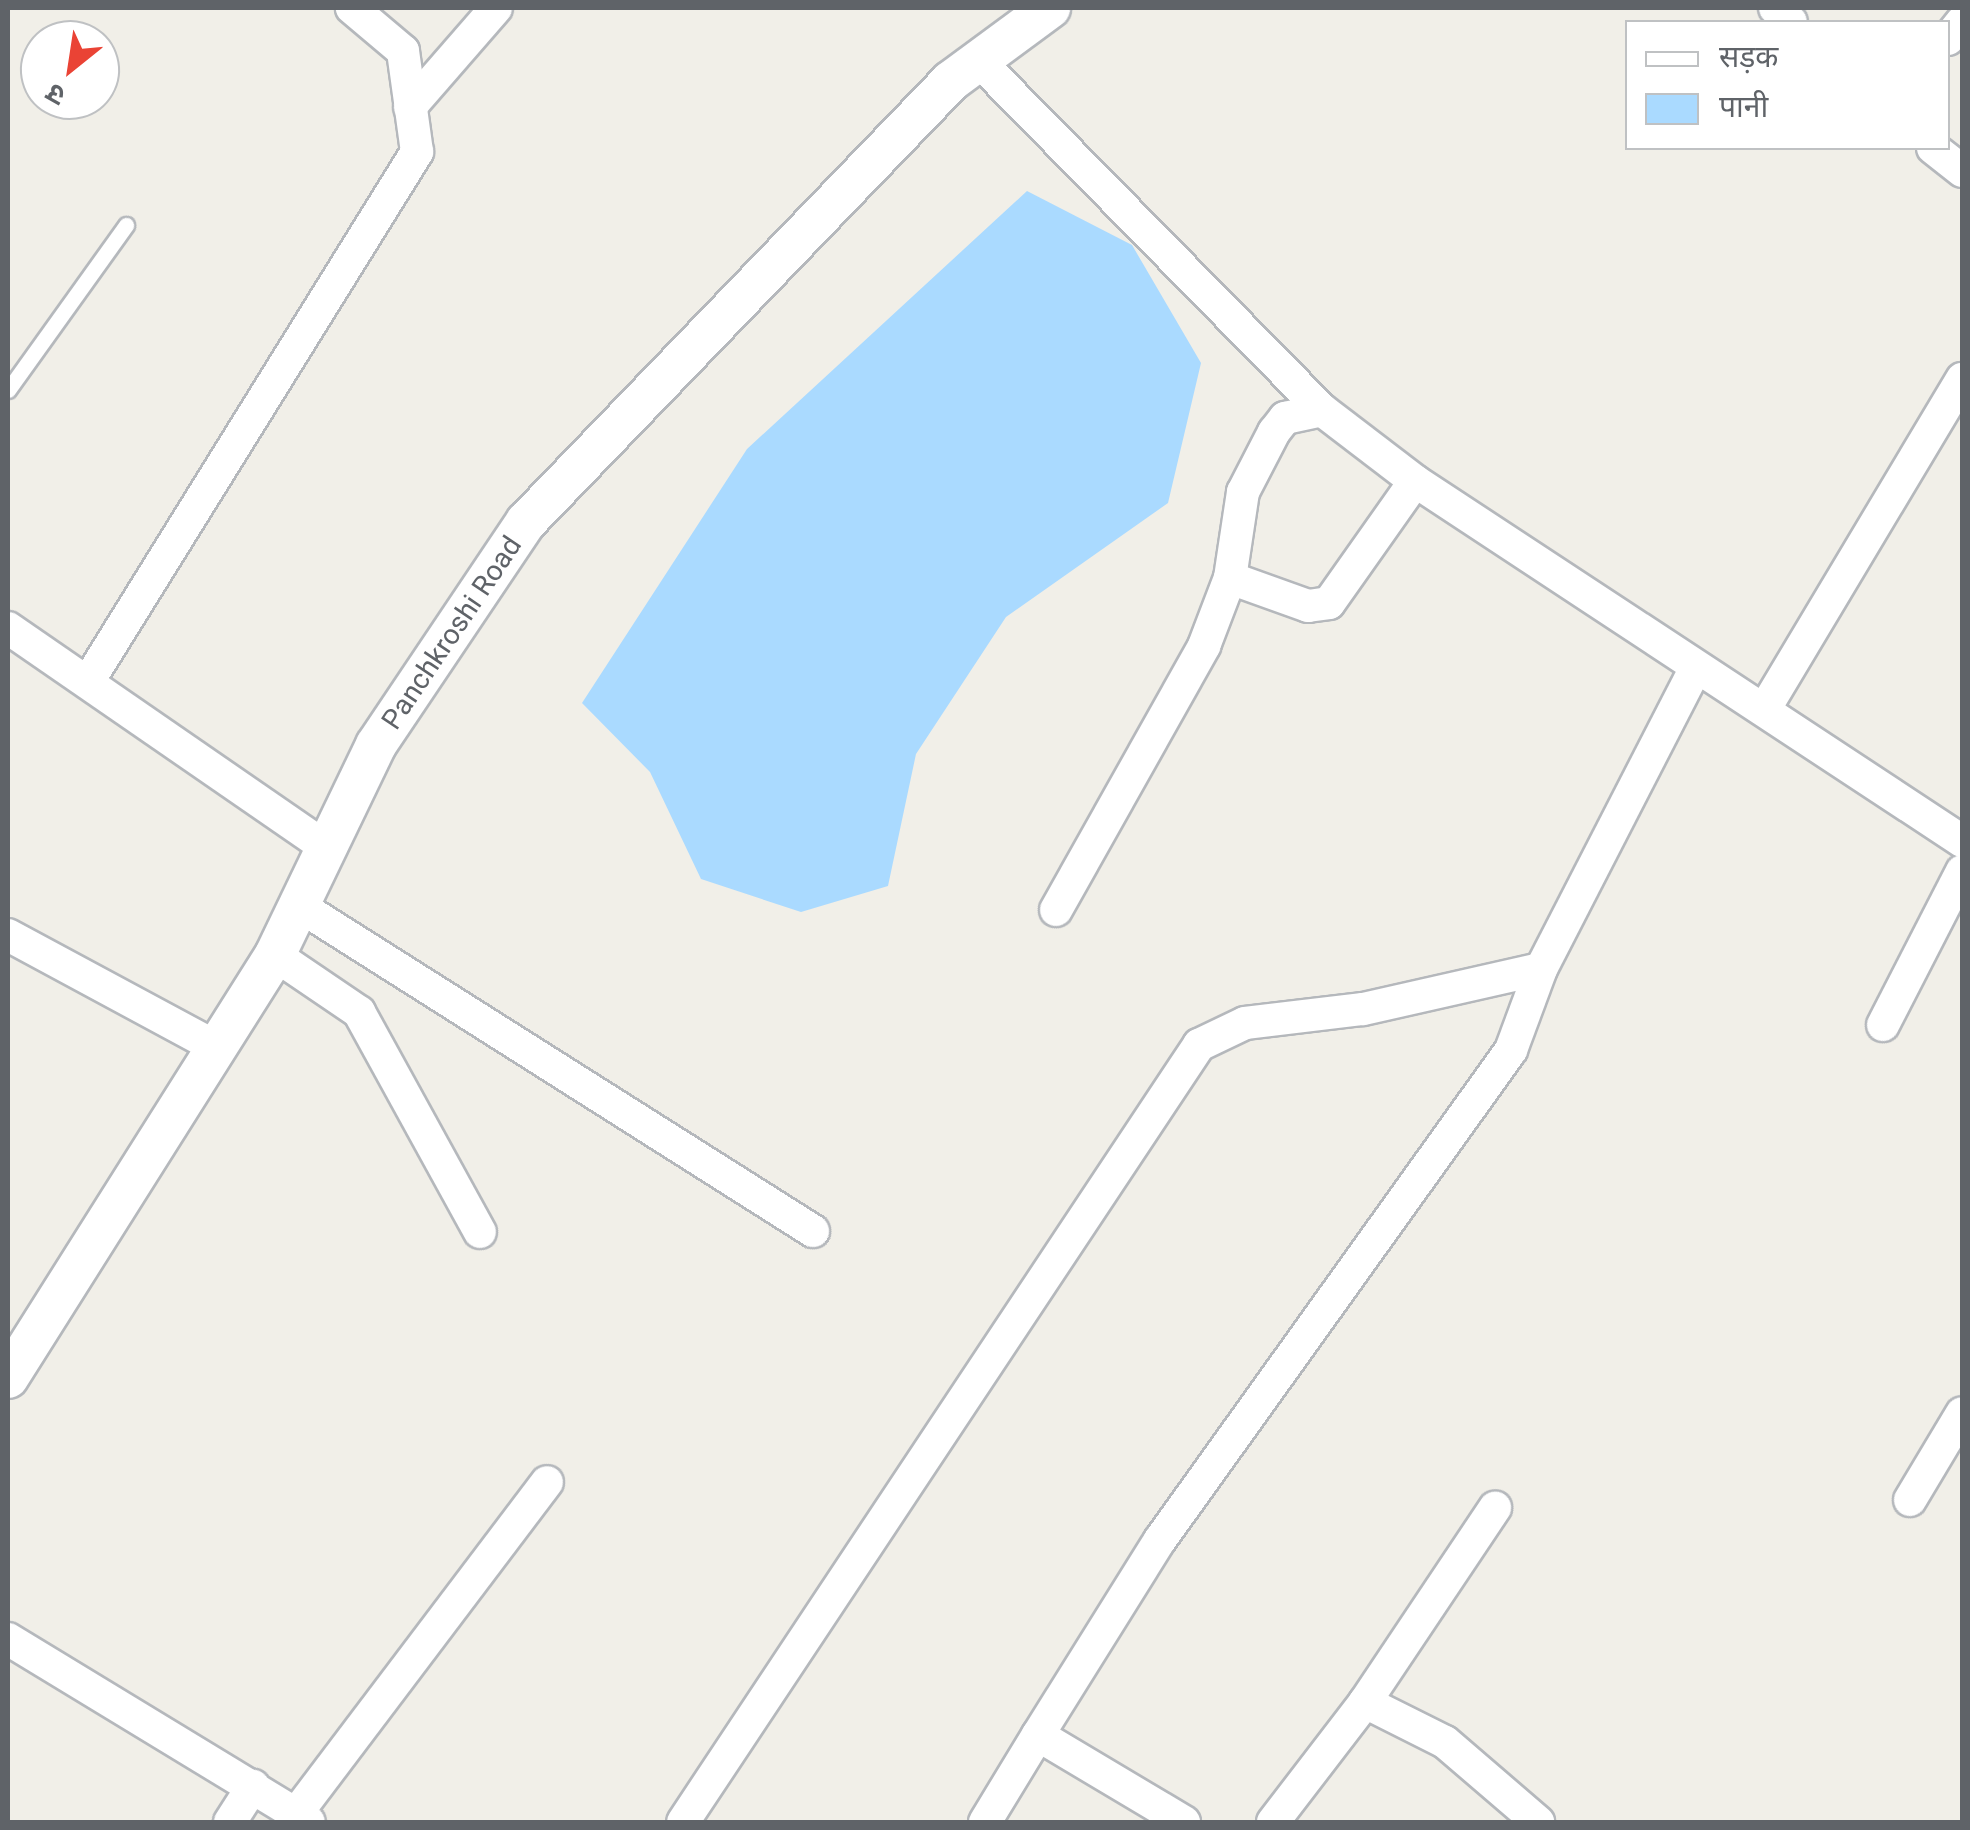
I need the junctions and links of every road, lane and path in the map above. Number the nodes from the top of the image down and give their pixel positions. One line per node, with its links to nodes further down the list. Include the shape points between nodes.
1 (352, 8): 5 (street, via 403,51)
2 (496, 8): 5 (street)
3 (1050, 8): 4 (street, Panchkroshi Road)
4 (979, 60): 13 (street); 21 (street, Panchkroshi Road, via 526,522 376,745)
5 (410, 107): 18 (street, via 417,152)
6 (1936, 150): 7 (street)
7 (1962, 171)
8 (126, 225): 10 (lane)
9 (8, 358): 10 (lane)
10 (22, 370): 12 (lane)
11 (1962, 378): 19 (street)
12 (8, 390)
13 (1322, 410): 14 (street); 15 (street, via 1285,418 1274,432 1242,492)
14 (1415, 481): 15 (street, via 1328,603 1308,606); 17 (street)
15 (1230, 578): 24 (street, via 1204,646)
16 (8, 628): 18 (street)
17 (1696, 668): 19 (street); 27 (street)
18 (89, 680): 21 (street)
19 (1764, 710): 20 (street)
20 (1962, 842)
21 (324, 846): 23 (street, Panchkroshi Road)
22 (1962, 871): 28 (street)
23 (302, 907): 26 (street, Panchkroshi Road); 31 (street)
24 (1056, 910)
25 (8, 936): 29 (street)
26 (275, 955): 29 (street, Panchkroshi Road); 30 (street, via 359,1012)
27 (1540, 969): 39 (street, via 1511,1050 1464,1121 1364,1244); 43 (street, via 1363,1009 1245,1023 1199,1045)
28 (1883, 1025)
29 (218, 1048): 32 (street, Panchkroshi Road)
30 (480, 1232)
31 (813, 1232)
32 (8, 1378)
33 (1962, 1413): 35 (street)
34 (547, 1482): 41 (street)
35 (1910, 1500)
36 (1495, 1508): 38 (street)
37 (8, 1639): 40 (street)
38 (1365, 1702): 46 (street); 47 (street, via 1445,1742)
39 (1038, 1735): 44 (street); 45 (street)
40 (253, 1786): 41 (street); 42 (street)
41 (302, 1818)
42 (230, 1822)
43 (683, 1822)
44 (985, 1822)
45 (1184, 1822)
46 (1273, 1822)
47 (1538, 1822)

